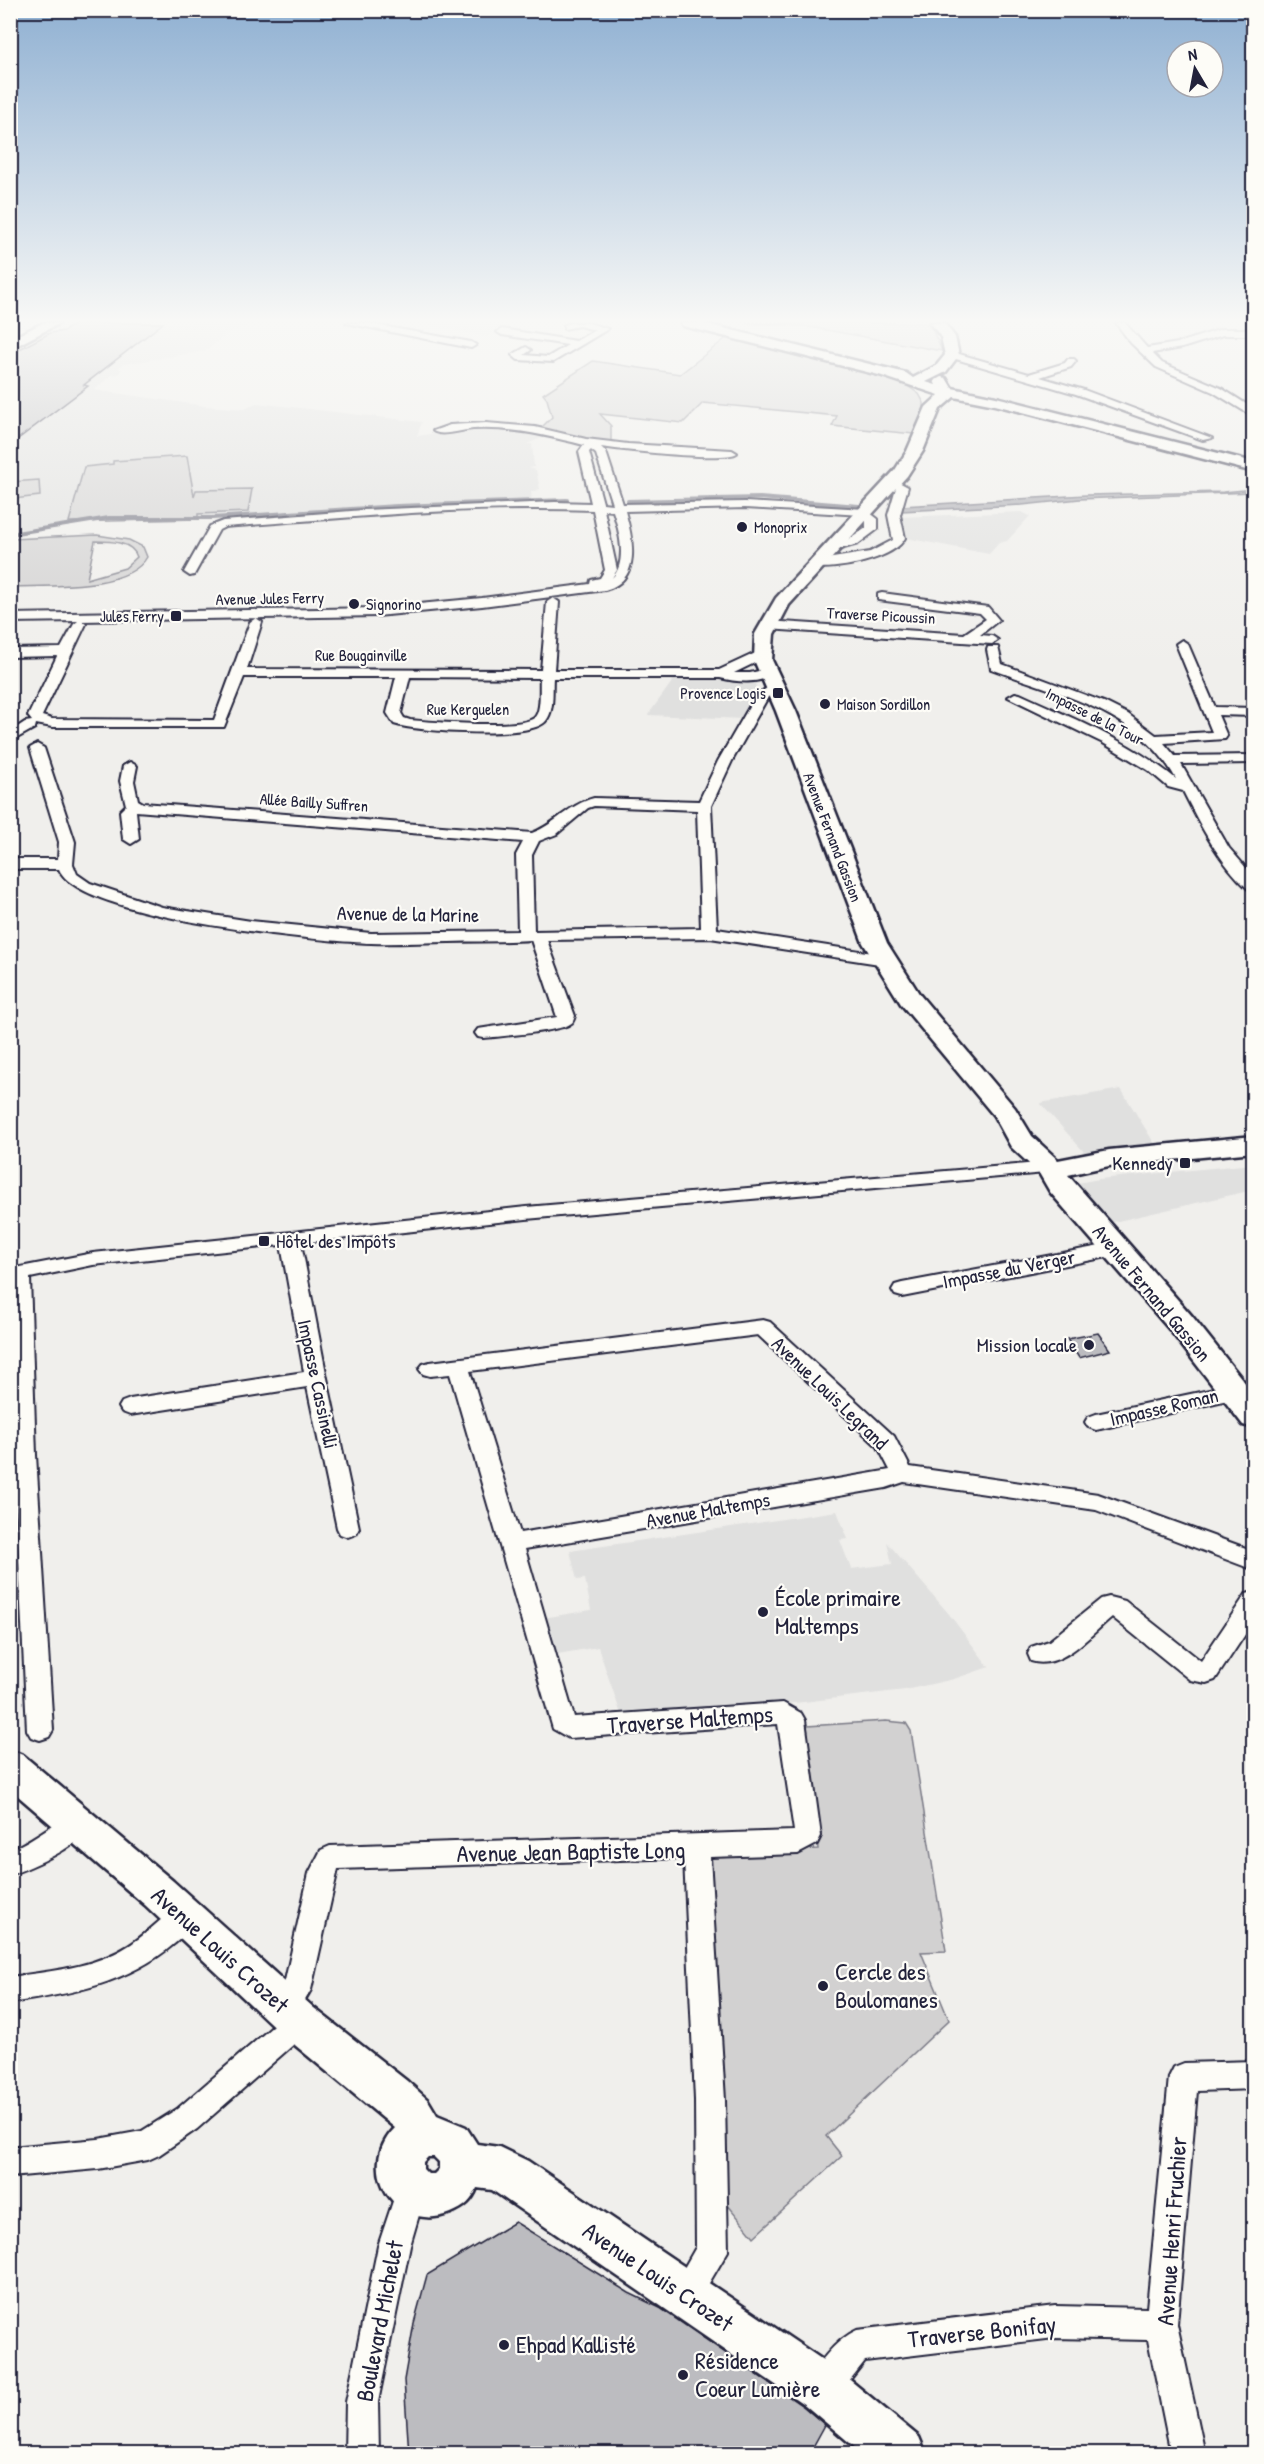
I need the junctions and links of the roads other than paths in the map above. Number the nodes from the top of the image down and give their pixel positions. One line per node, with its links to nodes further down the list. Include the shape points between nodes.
1 (567, 438): 4 (street)
2 (918, 438): 7 (street, Avenue Fernand Gassion, via 912,457)
3 (1139, 438): 6 (street)
4 (591, 444): 5 (street); 8 (street, Avenue Jules Ferry, via 584,453); 9 (street, Avenue Jules Ferry, via 601,452)
5 (732, 453)
6 (1254, 467)
7 (893, 482): 10 (street, Avenue Fernand Gassion); 11 (street, via 902,487 894,519 898,542 881,553)
8 (598, 507): 9 (street); 12 (street, via 555,505 393,512 223,524 214,528); 13 (street, Avenue Jules Ferry, via 608,548 609,576)
9 (617, 507): 10 (street, via 745,506); 13 (street, Avenue Jules Ferry, via 627,557 619,580 605,586)
10 (863, 514): 11 (street, Avenue Fernand Gassion)
11 (818, 564): 19 (street, Avenue Fernand Gassion, via 787,595)
12 (190, 572)
13 (530, 595): 16 (street, Avenue Jules Ferry, via 377,612)
14 (882, 597): 20 (street, via 984,610 993,620)
15 (553, 602): 27 (street)
16 (10, 618)
17 (256, 622): 25 (street)
18 (80, 624): 22 (street)
19 (768, 625): 20 (street, Traverse Picoussin); 24 (street, Avenue Fernand Gassion)
20 (969, 636): 35 (street, Traverse Picoussin, via 992,645 996,666 1115,710)
21 (1182, 644): 31 (street)
22 (65, 652): 23 (street); 33 (street)
23 (10, 653)
24 (762, 654): 28 (street, Rue Bougainville); 29 (street, Avenue Fernand Gassion)
25 (239, 672): 26 (street, Rue Bougainville); 33 (street, via 219,724)
26 (404, 673): 27 (street, Rue Bougainville); 27 (street, Rue Kerguelen, via 395,718 424,726 536,723 544,713)
27 (548, 674): 28 (street, Rue Bougainville)
28 (730, 674): 29 (street, Rue Bougainville, via 759,687)
29 (771, 680): 41 (street); 49 (street, Avenue Fernand Gassion, via 862,913)
30 (1015, 697): 39 (street, Impasse de la Tour, via 1108,740 1173,784)
31 (1209, 711): 32 (street); 35 (street, via 1220,736)
32 (1254, 712)
33 (34, 723): 34 (street); 45 (street, via 36,744 67,842)
34 (10, 738)
35 (1153, 739): 37 (street)
36 (1254, 759): 37 (street)
37 (1171, 760): 39 (street)
38 (130, 766): 40 (street, via 127,781)
39 (1187, 788): 46 (street, via 1228,855)
40 (134, 805): 42 (street, via 127,811); 43 (street, Allée Bailly Suffren)
41 (704, 806): 43 (street, via 594,802 583,805 552,831); 47 (street)
42 (131, 838)
43 (533, 838): 48 (street, via 524,855)
44 (10, 864): 45 (street)
45 (65, 864): 48 (street, Avenue de la Marine, via 75,881 125,901 227,923 371,938)
46 (1254, 886)
47 (710, 933): 48 (street, Avenue de la Marine); 49 (street, Avenue de la Marine)
48 (532, 936): 50 (street, via 565,1020)
49 (886, 960): 52 (street, Avenue Fernand Gassion, via 919,1011 1006,1114 1021,1141)
50 (484, 1034)
51 (1246, 1145): 52 (street, via 1209,1159 1161,1166 1095,1172)
52 (1056, 1168): 53 (street, via 653,1201); 54 (street, Avenue Fernand Gassion, via 1060,1186)
53 (290, 1239): 55 (street, via 93,1258); 59 (street, Impasse Cassinelli)
54 (1116, 1249): 56 (street, Impasse du Verger); 60 (street, Avenue Fernand Gassion, via 1181,1323)
55 (15, 1275): 70 (street)
56 (902, 1290)
57 (458, 1365): 58 (street, Avenue Louis Legrand); 64 (street, Avenue Louis Legrand, via 763,1327 886,1443); 66 (street)
58 (430, 1369)
59 (316, 1378): 61 (street); 65 (street, Impasse Cassinelli)
60 (1233, 1392): 62 (street, Avenue Fernand Gassion); 63 (street, Impasse Roman)
61 (130, 1407)
62 (1254, 1417)
63 (1096, 1422)
64 (903, 1474): 66 (street, Avenue Maltemps); 67 (street, via 1098,1502)
65 (348, 1528)
66 (511, 1543): 73 (street, Traverse Maltemps, via 562,1722 569,1728 762,1713 788,1715 794,1725 808,1836 798,1842)
67 (1254, 1561)
68 (1254, 1601): 69 (street, via 1206,1672 1199,1673 1117,1608 1109,1606 1058,1648)
69 (1040, 1654)
70 (40, 1730)
71 (10, 1766): 72 (street, Avenue Louis Crozet)
72 (78, 1824): 74 (street, via 40,1850); 75 (street, Avenue Louis Crozet)
73 (695, 1846): 77 (street, Avenue Jean Baptiste Long, via 330,1858 322,1873); 83 (street, Avenue Jean Baptiste Long, via 710,2100 712,2251)
74 (10, 1863)
75 (185, 1917): 76 (street, via 129,1960 63,1983); 77 (street, Avenue Louis Crozet)
76 (10, 1989)
77 (291, 2015): 79 (street, Avenue Louis Crozet, via 413,2115); 80 (street, via 187,2119 148,2145)
78 (1254, 2075): 84 (street, Avenue Henri Fruchier, via 1184,2077)
79 (425, 2136): 81 (street, via 451,2141 460,2151); 82 (street, via 403,2154 402,2180)
80 (10, 2162)
81 (463, 2164): 82 (street, via 450,2189 423,2196); 83 (street, Avenue Louis Crozet, via 499,2169)
82 (411, 2191): 86 (street, Boulevard Michelet, via 394,2246 363,2402)
83 (684, 2296): 85 (street, Avenue Louis Crozet)
84 (1161, 2325): 85 (street, Traverse Bonifay, via 1055,2322 856,2346); 88 (street, Avenue Henri Fruchier)
85 (822, 2388): 87 (street, Avenue Louis Crozet)
86 (362, 2454)
87 (902, 2454)
88 (1188, 2454)

